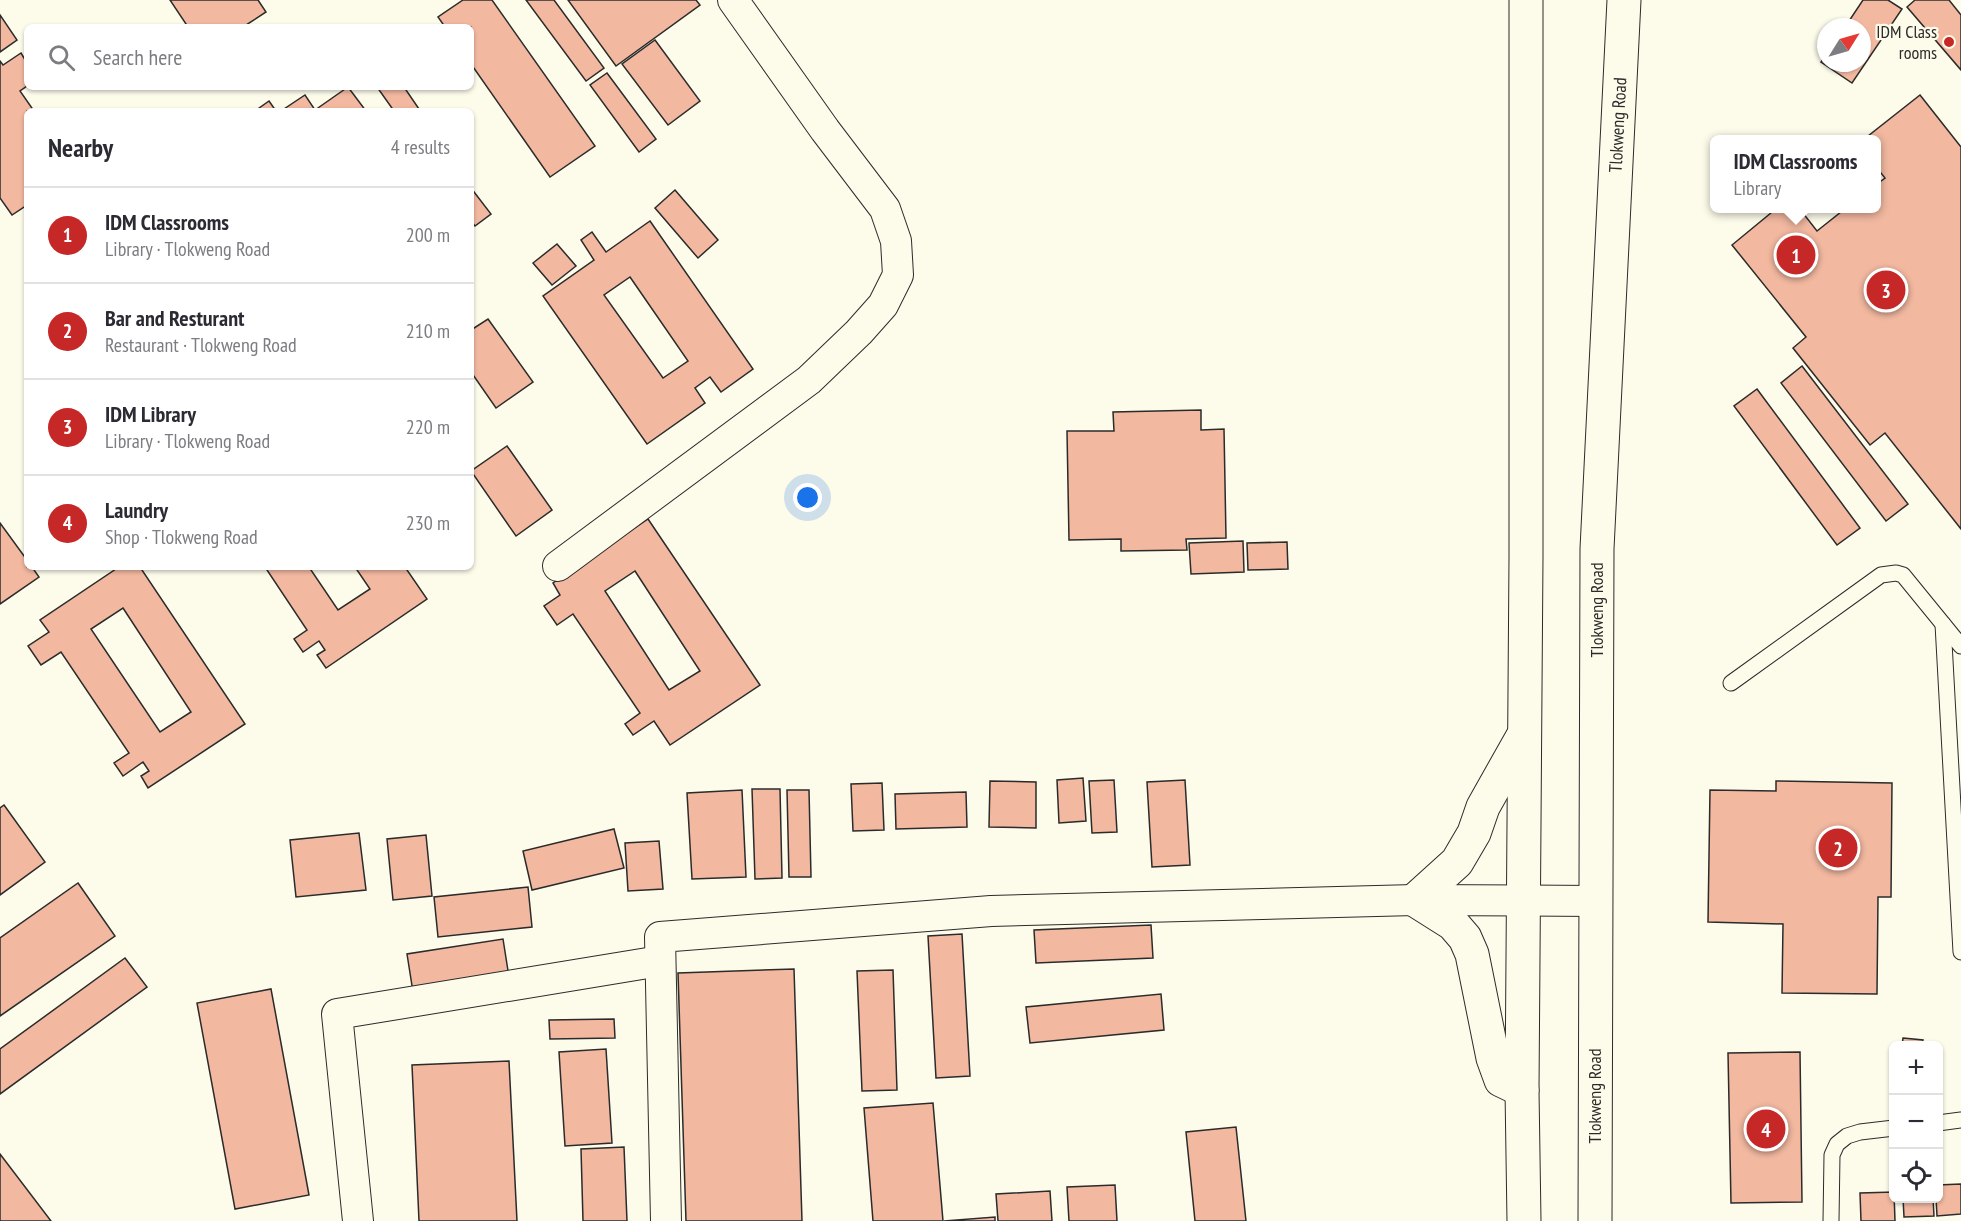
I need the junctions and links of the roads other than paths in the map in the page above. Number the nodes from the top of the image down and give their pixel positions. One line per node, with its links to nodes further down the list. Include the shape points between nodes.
1 (733, 0): 4 (street, via 885,209 896,241 898,275 883,305 809,380)
2 (1526, 0): 8 (main road)
3 (1624, 0): 11 (main road, Tlokweng Road, via 1597,549)
4 (558, 566)
5 (1943, 624): 6 (lane); 7 (lane, via 1903,575 1881,575); 12 (lane)
6 (1961, 646)
7 (1731, 683)
8 (1524, 734): 9 (main road, via 1457,862); 10 (main road)
9 (1415, 900): 10 (street); 13 (street, via 992,911 660,937); 14 (main road, via 1453,924 1465,938 1501,1080)
10 (1524, 900): 11 (street); 14 (main road)
11 (1596, 901): 21 (main road, Tlokweng Road)
12 (1961, 952)
13 (660, 961): 18 (street, via 337,1014); 19 (street)
14 (1522, 1090): 20 (main road)
15 (1961, 1120): 16 (lane)
16 (1943, 1122)
17 (1889, 1128): 22 (lane, via 1860,1132 1837,1144 1832,1155)
18 (357, 1221)
19 (666, 1221)
20 (1524, 1221)
21 (1595, 1221)
22 (1831, 1221)

